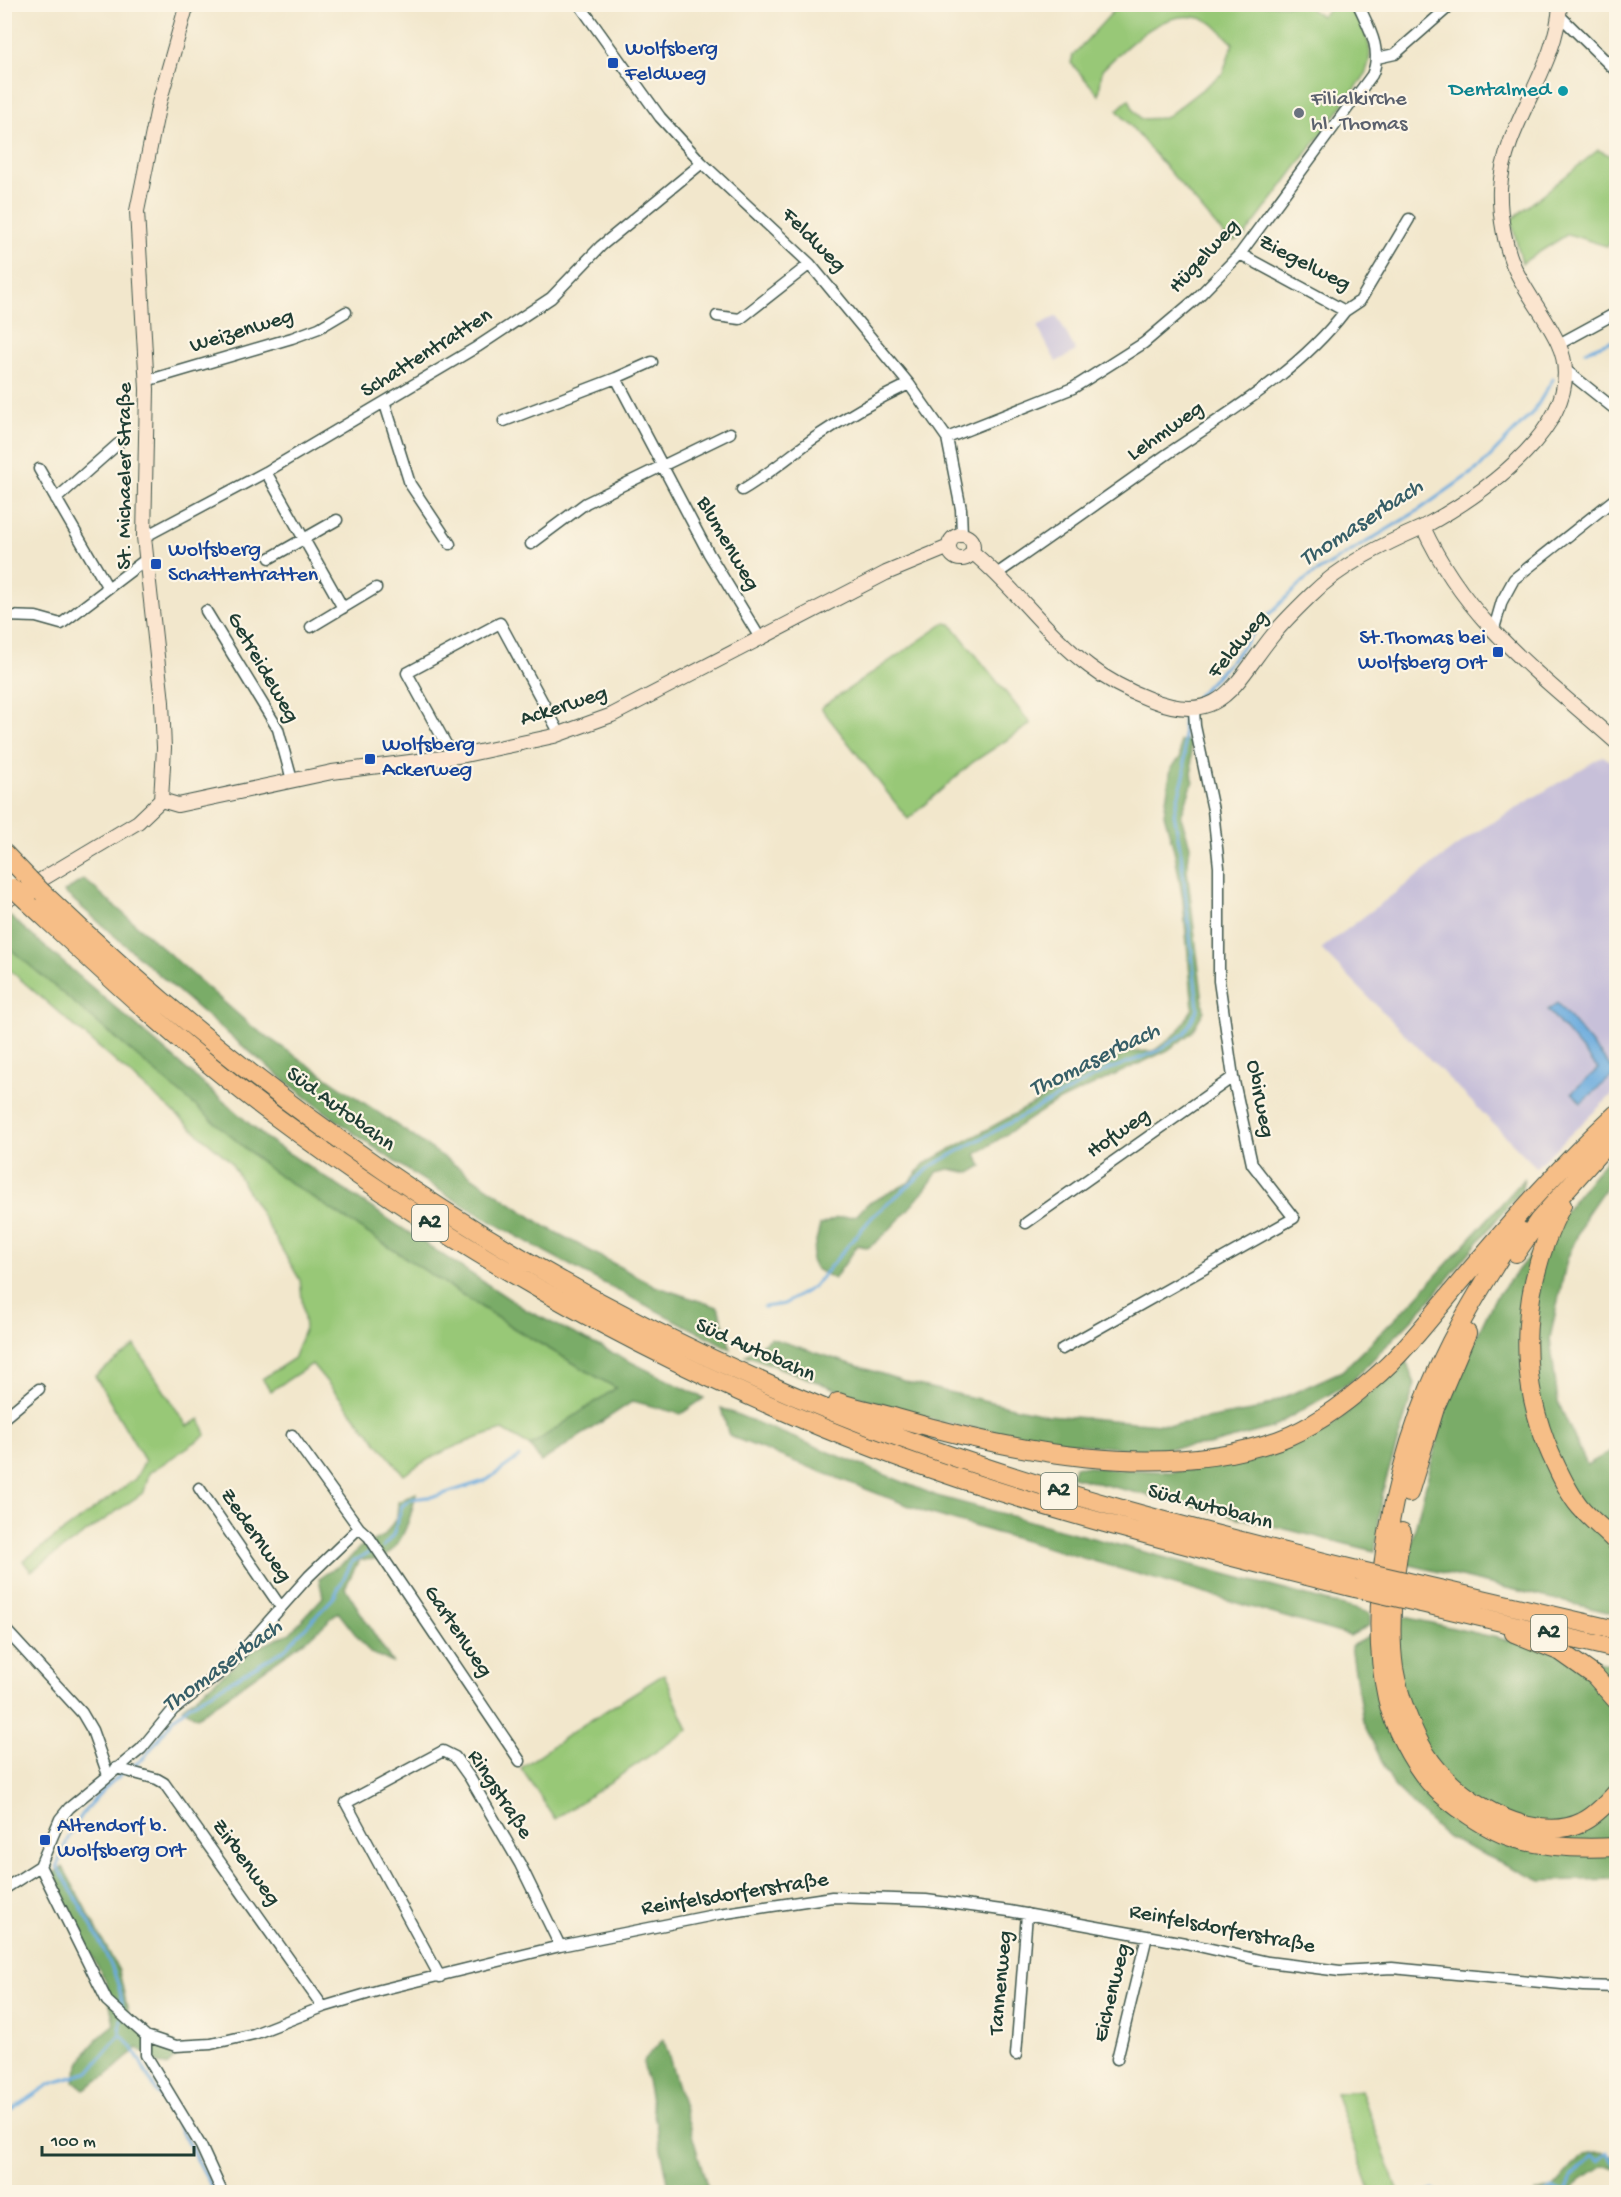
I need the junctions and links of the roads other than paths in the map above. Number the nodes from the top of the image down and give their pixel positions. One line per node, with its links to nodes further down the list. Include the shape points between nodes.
1 (187, 4): 20 (main road, St. Michaeler Straße, via 159,104 137,211)
2 (579, 4): 8 (street, Feldweg, via 660,117)
3 (1358, 4): 6 (street)
4 (1452, 4): 6 (street, via 1395,54)
5 (1560, 10): 7 (street); 16 (main road, via 1548,54 1509,141 1500,191 1516,271)
6 (1377, 58): 10 (street, Hügelweg, via 1372,75)
7 (1617, 71)
8 (702, 163): 11 (street, Feldweg); 22 (street, Schattentratten, via 602,246 550,298)
9 (1409, 219): 12 (street, Ziegelweg, via 1360,301)
10 (1240, 254): 12 (street, Ziegelweg); 26 (street, Hügelweg, via 1197,298 1144,343 1083,381)
11 (810, 264): 15 (street, via 740,319); 21 (street, Feldweg)
12 (1345, 311): 45 (street, Lehmweg, via 1332,329 1227,414)
13 (346, 312): 20 (street, Weizenweg, via 291,338)
14 (1617, 313): 16 (street)
15 (717, 316)
16 (1559, 344): 18 (main road)
17 (652, 362): 19 (street)
18 (1567, 371): 23 (street); 35 (main road, Feldweg, via 1560,403 1521,457 1468,501)
19 (616, 378): 24 (street); 28 (street, Blumenweg)
20 (146, 381): 37 (main road, St. Michaeler Straße)
21 (909, 384): 26 (street, Feldweg); 31 (street, via 858,409)
22 (385, 404): 30 (street, Schattentratten); 39 (street, via 410,484)
23 (1617, 410)
24 (504, 421)
25 (730, 433): 28 (street)
26 (947, 438): 36 (street, Feldweg)
27 (118, 444): 33 (street)
28 (663, 468): 40 (street, via 586,503); 53 (street, Blumenweg)
29 (39, 469): 33 (street)
30 (266, 472): 37 (street, Schattentratten); 38 (street)
31 (742, 490)
32 (1617, 498): 52 (street, via 1514,579 1502,601)
33 (56, 499): 46 (street)
34 (337, 520): 38 (street)
35 (1423, 527): 52 (main road, via 1459,592); 54 (main road, Feldweg, via 1371,551 1314,593 1273,634 1244,677 1221,699)
36 (962, 535): 41 (main road, via 952,538); 42 (main road, via 971,541)
37 (144, 537): 44 (main road, St. Michaeler Straße)
38 (304, 539): 43 (street); 48 (street)
39 (450, 544)
40 (531, 544)
41 (949, 548): 42 (main road, via 959,559); 53 (main road, Ackerweg, via 886,573)
42 (972, 552): 45 (main road)
43 (270, 558)
44 (145, 560): 46 (street); 59 (main road, St. Michaeler Straße, via 162,702)
45 (998, 573): 54 (main road, via 1051,633 1090,667 1140,696)
46 (108, 588): 50 (street, via 61,624 36,617)
47 (376, 588): 48 (street)
48 (343, 608): 51 (street)
49 (206, 611): 58 (street, Getreideweg, via 278,729)
50 (4, 616)
51 (311, 627)
52 (1493, 632): 56 (main road)
53 (760, 638): 55 (main road, Ackerweg, via 612,716)
54 (1194, 710): 63 (street, Obirweg, via 1213,810 1219,867 1219,981)
55 (560, 734): 57 (main road, Ackerweg); 57 (street, via 500,623 407,673)
56 (1617, 742)
57 (453, 757): 58 (main road, Ackerweg)
58 (292, 780): 59 (main road, Ackerweg, via 178,805)
59 (161, 800): 61 (main road, via 138,822)
60 (4, 853): 62 (highway, Süd Autobahn / A2, bridge, via 29,879)
61 (7, 890): 62 (highway, Süd Autobahn / A2, bridge)
62 (35, 897): 68 (highway, Süd Autobahn / A2, via 285,1102 383,1172 507,1251 595,1300); 75 (highway, Süd Autobahn / A2, via 158,1022 291,1128 373,1187 498,1267 649,1349 795,1417 1001,1493 1189,1548)
63 (1233, 1077): 66 (street, Hofweg); 67 (street, Obirweg, via 1252,1164 1294,1218)
64 (1612, 1125): 65 (highway); 68 (highway, via 1570,1156 1373,1379 1346,1401 1281,1439 1232,1454 1180,1459 1116,1459 1044,1452 965,1438 806,1390); 86 (highway, via 1520,1227 1459,1323 1439,1363 1400,1478 1386,1553 1380,1649 1387,1699 1404,1740 1430,1783 1472,1817 1515,1839 1563,1848)
65 (1573, 1183): 74 (highway, via 1548,1230 1529,1296 1529,1385 1540,1429 1557,1468 1579,1506); 85 (highway, via 1539,1220 1497,1282 1466,1336 1435,1408 1410,1488 1398,1550 1394,1668 1406,1710 1426,1755 1460,1792 1504,1819 1537,1828 1574,1824 1582,1822)
66 (1026, 1223)
67 (1062, 1349)
68 (770, 1385): 75 (highway, Süd Autobahn / A2, via 899,1438 1010,1477)
69 (39, 1389): 70 (street)
70 (4, 1418)
71 (292, 1435): 73 (street, Gartenweg)
72 (199, 1488): 77 (street, Zedernweg)
73 (359, 1528): 77 (street); 83 (street, Gartenweg, via 369,1537)
74 (1617, 1542)
75 (1356, 1579): 76 (highway, Süd Autobahn / A2, bridge)
76 (1422, 1594): 78 (highway, Süd Autobahn / A2); 80 (highway, Süd Autobahn / A2)
77 (280, 1606): 84 (street, via 229,1666 173,1710 141,1749)
78 (1482, 1618): 81 (highway, Süd Autobahn / A2); 82 (highway, via 1562,1652 1595,1676)
79 (4, 1628): 84 (street, via 82,1713)
80 (1617, 1630)
81 (1617, 1648)
82 (1617, 1700)
83 (520, 1761)
84 (115, 1771): 87 (street, via 60,1819); 94 (street, Zirbenweg, via 164,1783)
85 (1617, 1793)
86 (1617, 1847)
87 (40, 1866): 88 (street); 95 (street, Reinfelsdorferstraße, via 107,2001)
88 (4, 1889)
89 (1027, 1914): 90 (street, Reinfelsdorferstraße); 91 (street, Reinfelsdorferstraße, via 926,1900 832,1896); 96 (street, Tannenweg)
90 (1147, 1936): 93 (street, Reinfelsdorferstraße, via 1268,1962 1340,1971 1392,1968); 97 (street, Eichenweg)
91 (560, 1946): 92 (street, Reinfelsdorferstraße); 92 (street, Ringstraße, via 520,1864 470,1778 455,1757 443,1751 345,1803)
92 (440, 1977): 94 (street, Reinfelsdorferstraße)
93 (1617, 1986)
94 (323, 2007): 95 (street, Reinfelsdorferstraße, via 254,2034 211,2044 176,2046)
95 (146, 2036): 98 (street, via 146,2055 201,2146)
96 (1016, 2055)
97 (1117, 2059)
98 (222, 2193)

